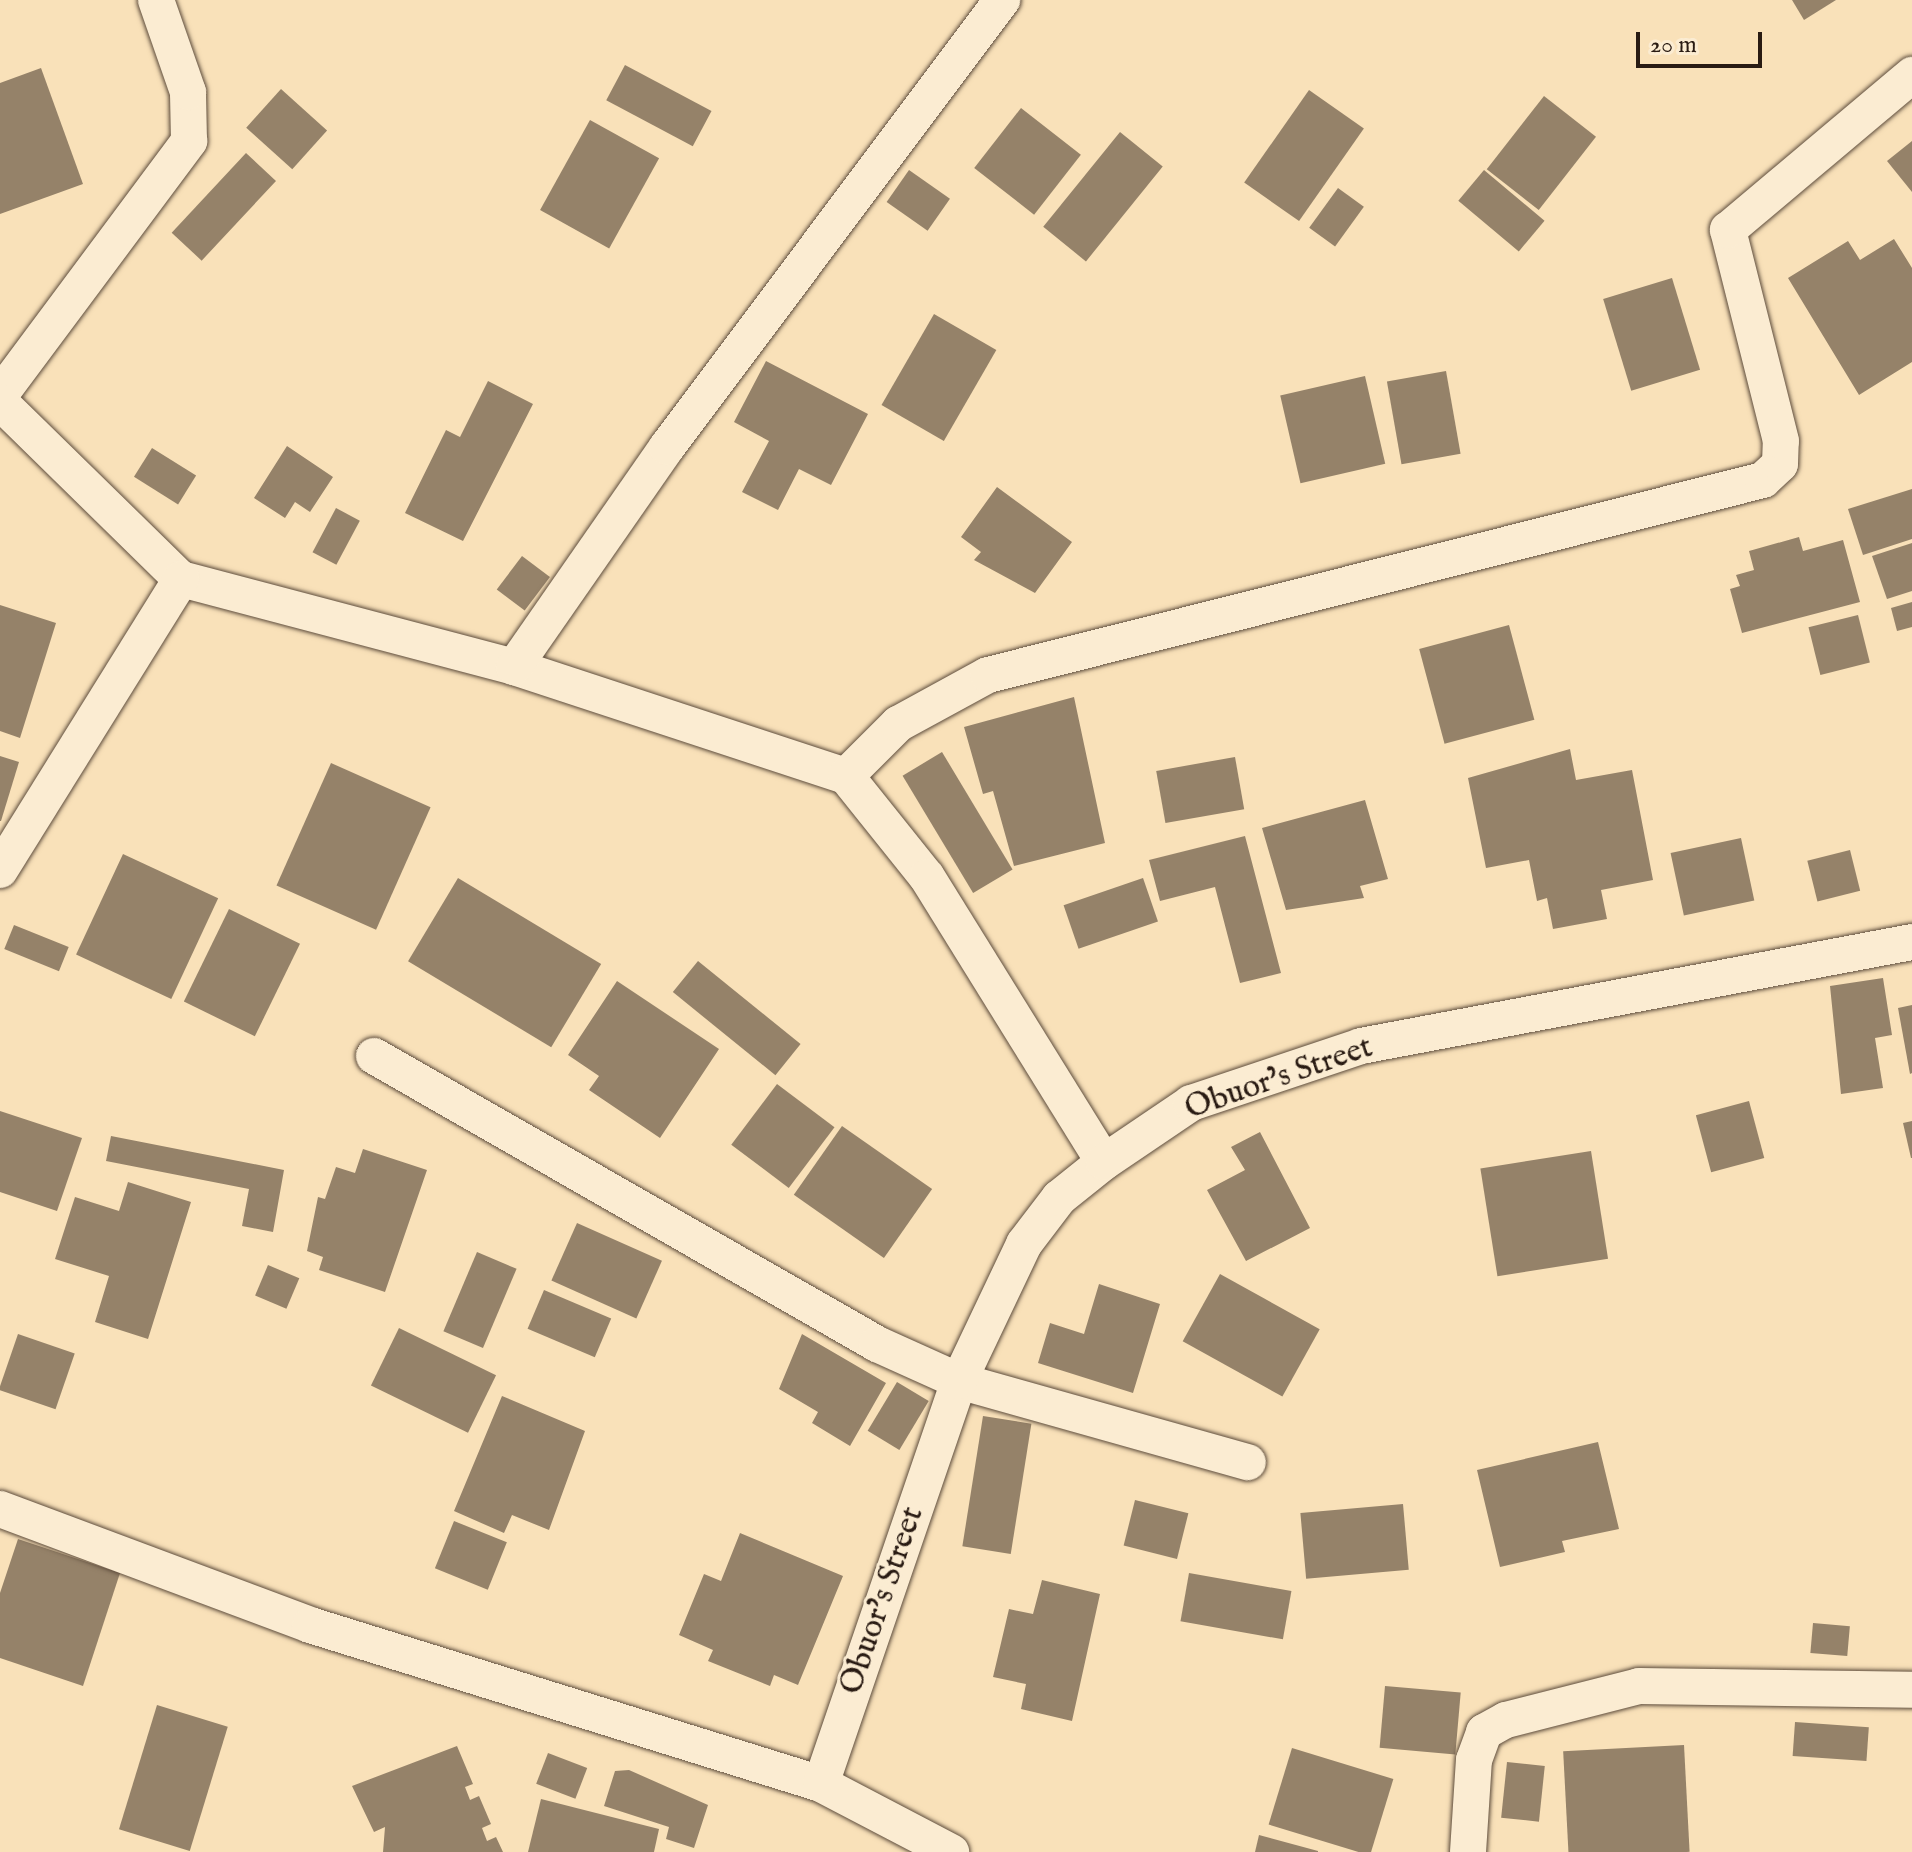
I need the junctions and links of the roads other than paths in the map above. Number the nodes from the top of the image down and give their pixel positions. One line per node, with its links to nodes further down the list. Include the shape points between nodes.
1 (156, 0): 4 (street, via 188,92 189,141)
2 (1002, 0): 7 (street, via 757,324)
3 (1912, 75): 8 (street, via 1728,230 1781,441 1780,464 1763,480 988,675 898,724)
4 (0, 395)
5 (0, 402): 6 (street)
6 (181, 579): 7 (street); 9 (street)
7 (514, 667): 8 (street)
8 (846, 776): 12 (street, via 927,877)
9 (0, 870)
10 (1912, 942): 12 (street, Obuor’s Street, via 1361,1046 1191,1103)
11 (374, 1056): 13 (street, via 877,1344)
12 (1104, 1162): 13 (street, Obuor’s Street, via 1059,1198 1024,1244)
13 (959, 1381): 14 (street); 17 (street, Obuor’s Street)
14 (1248, 1462)
15 (0, 1509): 17 (street, via 310,1625)
16 (1912, 1690): 19 (street, via 1639,1686 1506,1720 1484,1732 1474,1760)
17 (821, 1784): 18 (street)
18 (951, 1852)
19 (1468, 1852)

